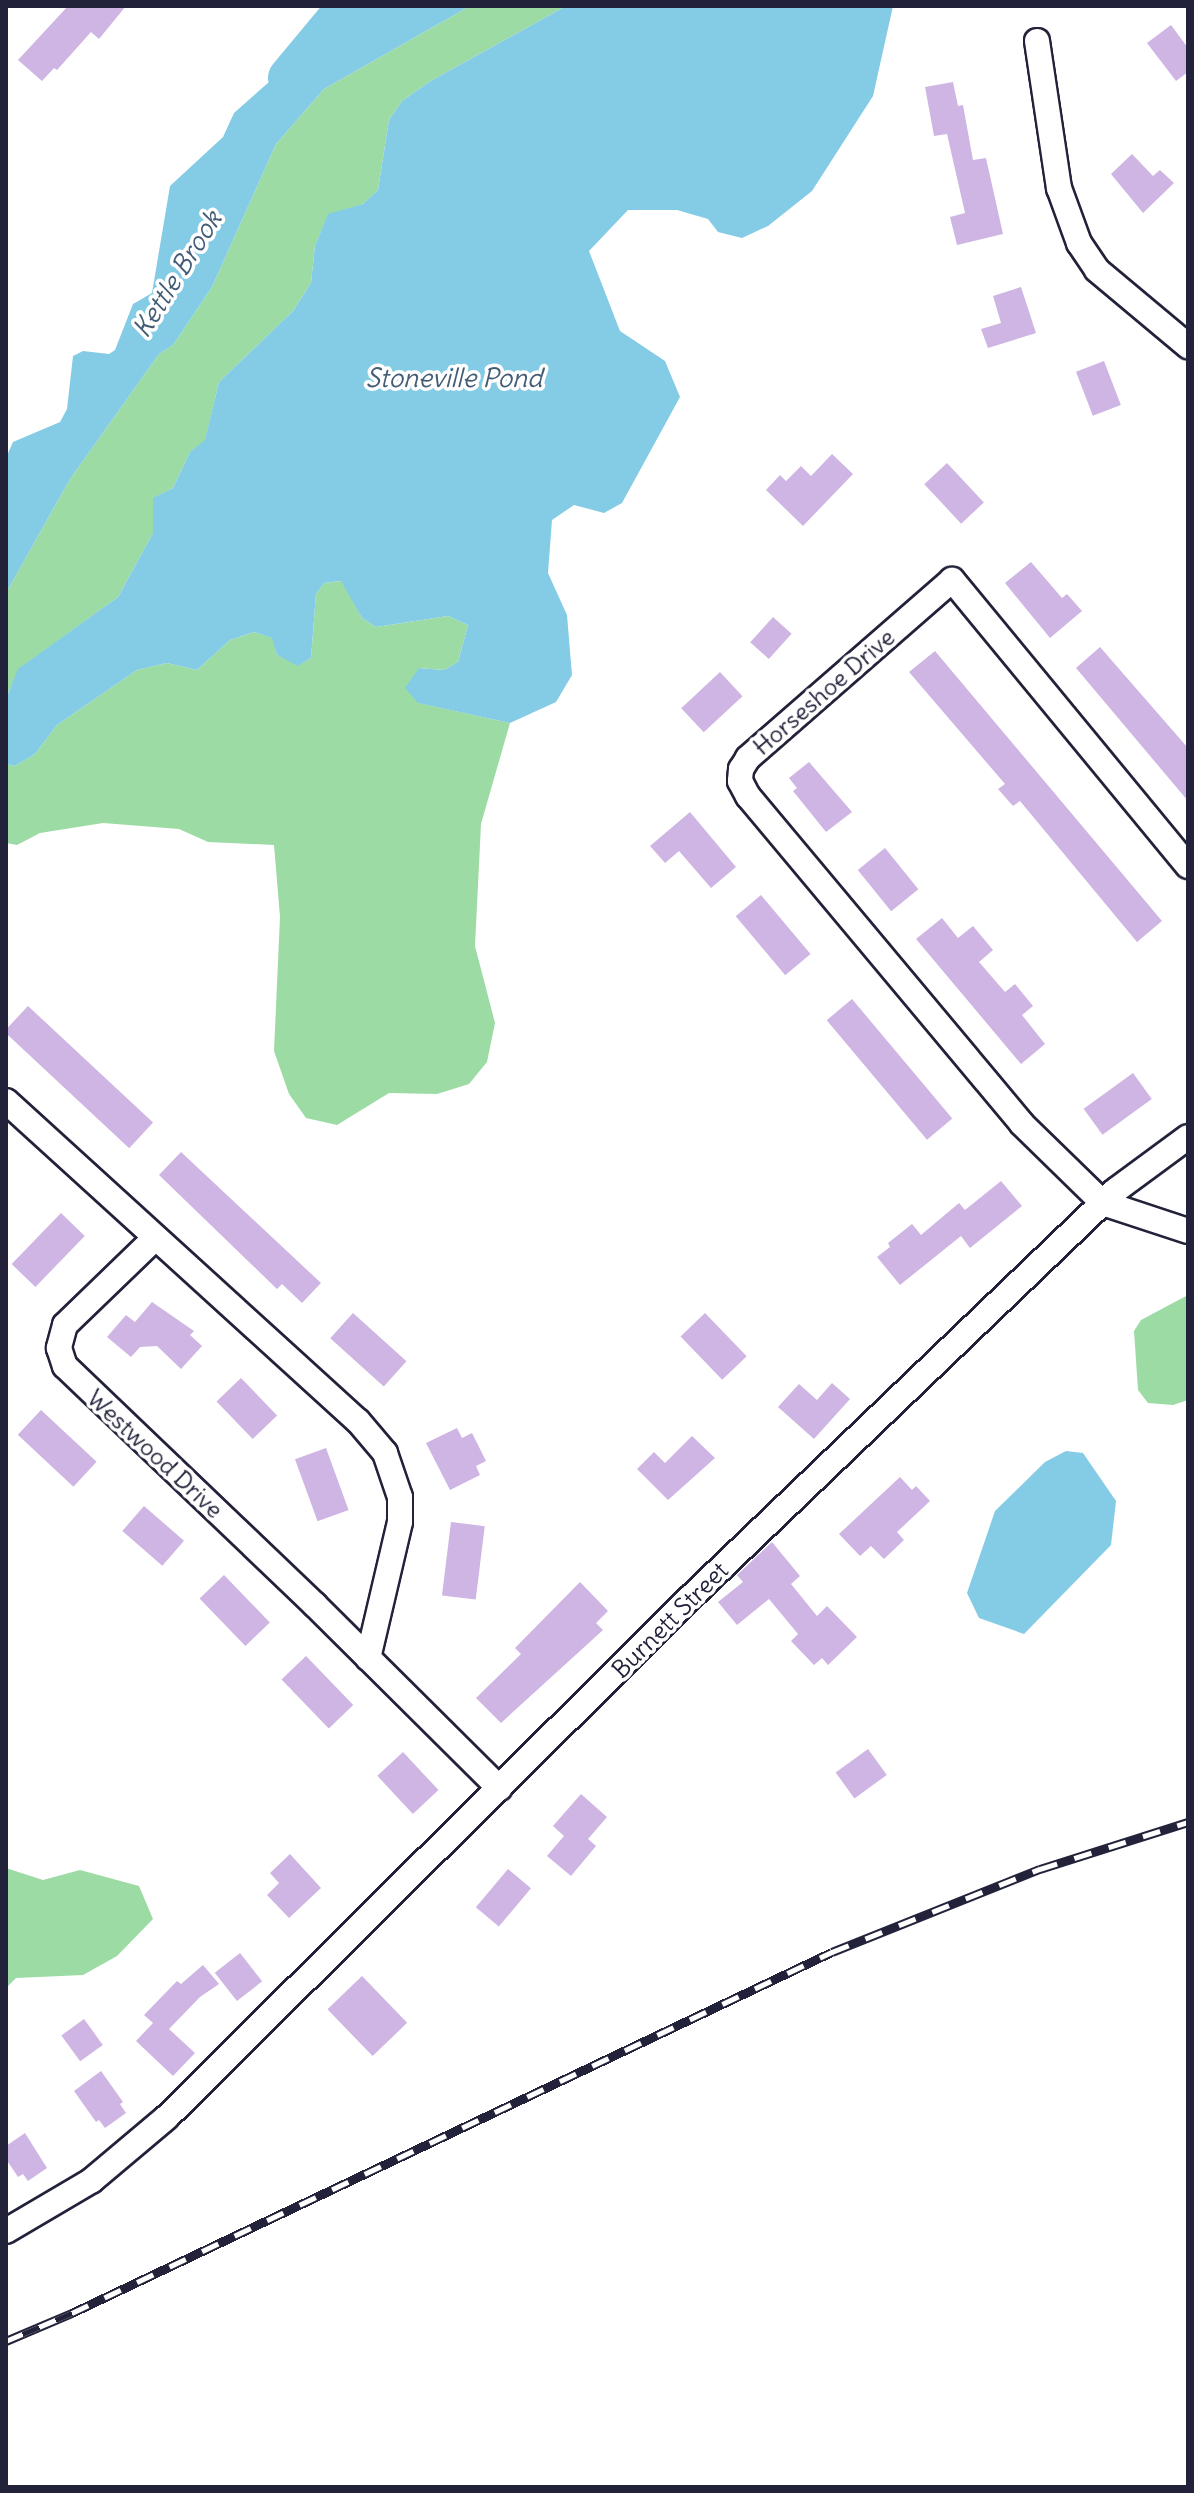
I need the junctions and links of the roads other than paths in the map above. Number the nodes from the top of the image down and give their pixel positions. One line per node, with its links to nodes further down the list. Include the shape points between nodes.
1 (1037, 41): 2 (street, via 1059,188 1079,243 1097,270)
2 (1188, 346)
3 (1188, 866): 6 (street, Horseshoe Drive, via 952,580 741,769 742,789 1022,1124)
4 (6, 1101): 8 (street)
5 (1188, 1137): 6 (street, Burnett Street)
6 (1103, 1203): 7 (street); 10 (street, Burnett Street)
7 (1188, 1231)
8 (155, 1238): 9 (street, via 358,1421 385,1453 400,1497 400,1522); 9 (street, Westwood Drive, via 65,1325 59,1348 65,1366)
9 (368, 1658): 10 (street, Westwood Drive)
10 (499, 1788): 11 (street, Burnett Street, via 165,2119 91,2181)
11 (6, 2231)

